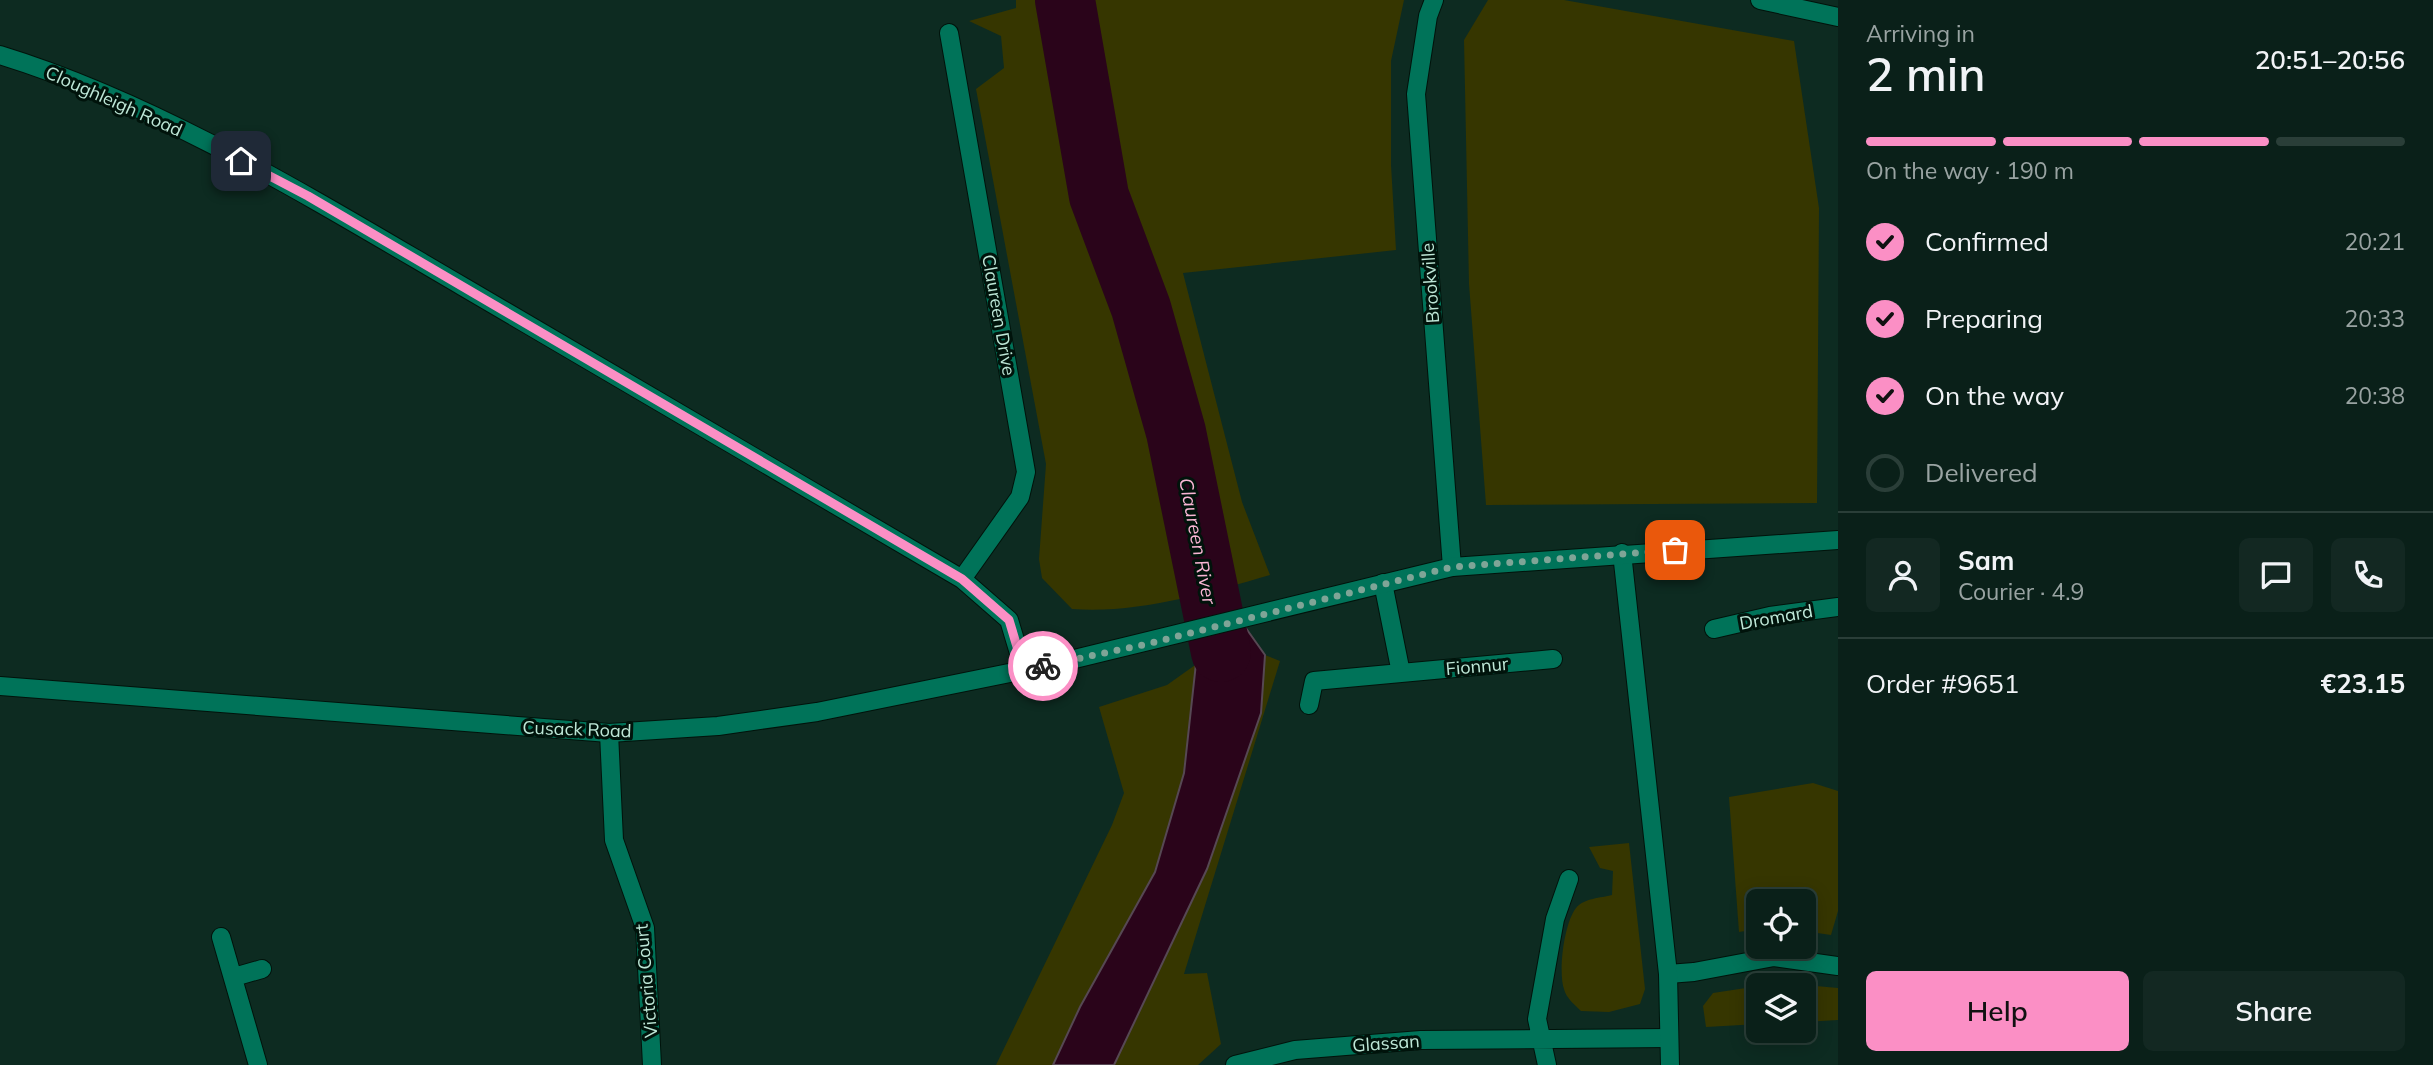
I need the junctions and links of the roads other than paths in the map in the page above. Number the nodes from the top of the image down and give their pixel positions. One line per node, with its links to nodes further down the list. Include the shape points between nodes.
1 (1434, 0): 8 (street, Brookville, via 1416,93)
2 (1760, 0): 3 (street)
3 (1838, 17)
4 (949, 33): 9 (street, Claureen Drive, via 1026,471 1020,497)
5 (0, 55): 9 (street, Cloughleigh Road, via 128,104 308,196)
6 (1838, 540): 7 (street, Cusack Road)
7 (1622, 553): 8 (street, Cusack Road); 23 (street)
8 (1452, 567): 10 (street, Cusack Road)
9 (962, 579): 14 (street, Cloughleigh Road, via 1009,620)
10 (1383, 583): 14 (street, Cusack Road, via 1147,644); 15 (street)
11 (1838, 607): 12 (street, Dromard, via 1770,615)
12 (1714, 629)
13 (1553, 659): 15 (street, Fionnur)
14 (1024, 670): 18 (street, Cusack Road, via 805,713 718,726)
15 (1401, 673): 17 (street, Fionnur, via 1314,681)
16 (0, 686): 18 (street, Cusack Road)
17 (1310, 705)
18 (609, 733): 28 (street, Victoria Court, via 614,840 645,928)
19 (1569, 880): 25 (street, via 1555,919 1537,1019)
20 (221, 937): 24 (street)
21 (1838, 966): 23 (street, via 1774,957)
22 (262, 970): 24 (street)
23 (1668, 974): 26 (street)
24 (234, 977): 27 (street)
25 (1539, 1038): 26 (street, Glassan); 29 (street, Glassan, via 1421,1040 1295,1050); 30 (street)
26 (1670, 1038): 31 (street)
27 (258, 1065)
28 (652, 1065)
29 (1235, 1065)
30 (1548, 1065)
31 (1670, 1065)

